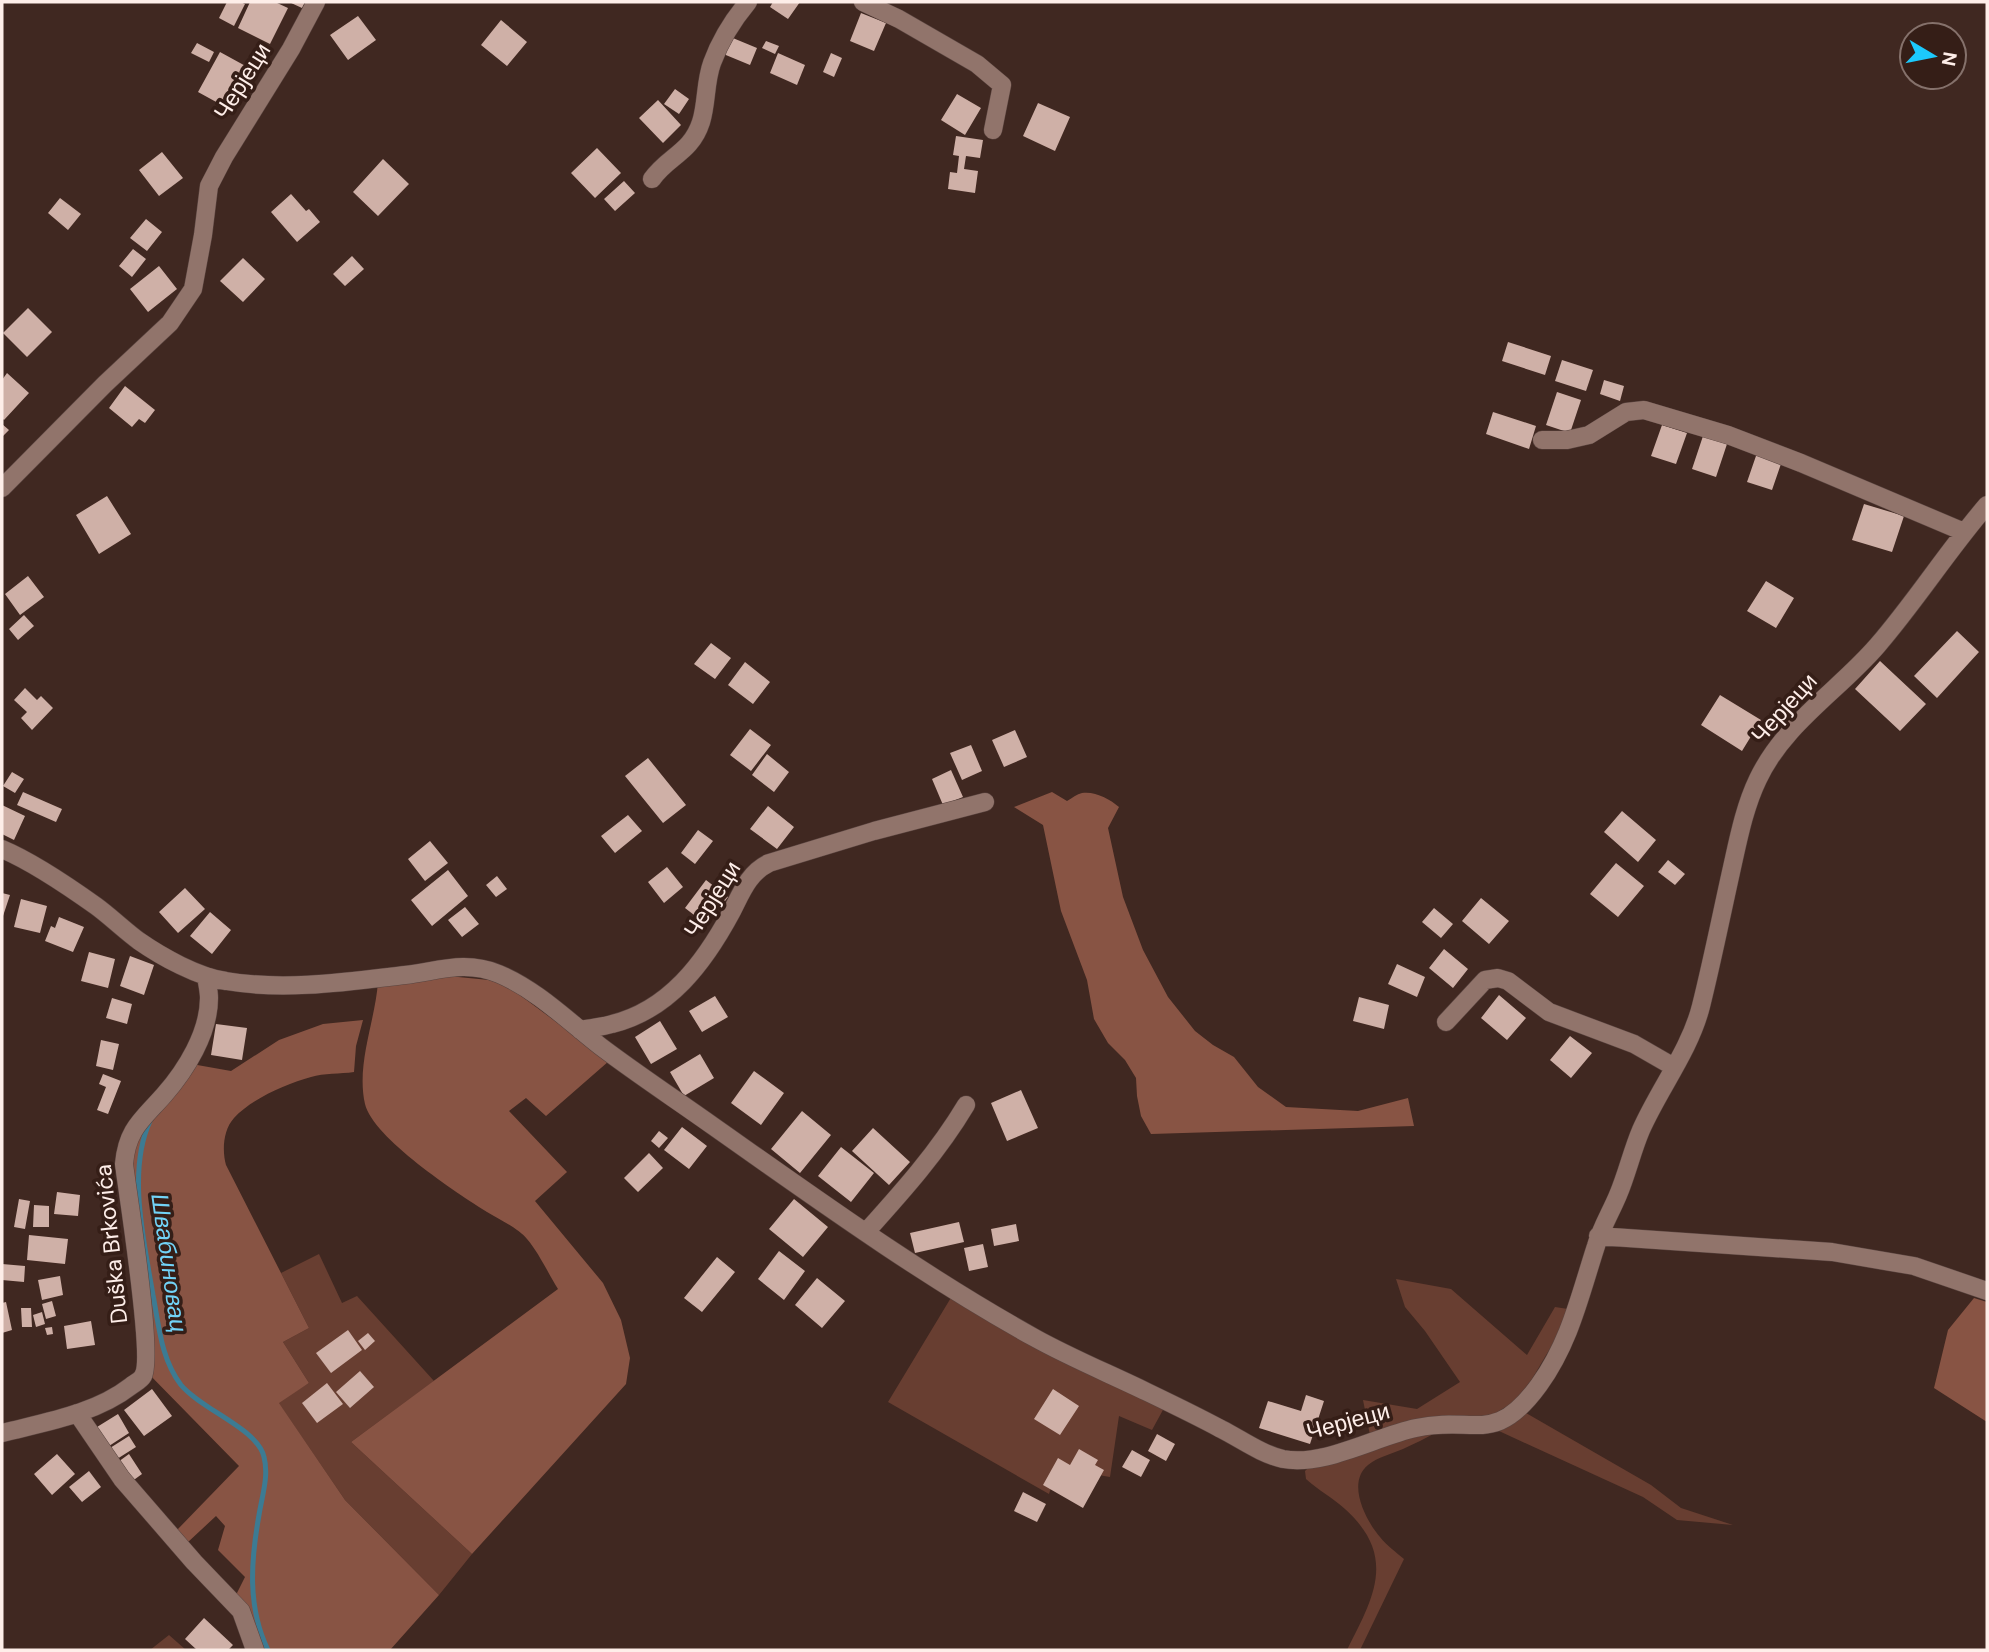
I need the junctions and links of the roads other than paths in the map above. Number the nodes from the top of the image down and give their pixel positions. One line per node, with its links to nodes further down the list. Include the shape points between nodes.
1 (316, 2): 7 (street, Черјеци, via 209,186 193,289 170,323)
2 (748, 2): 5 (street, via 734,18 712,64 701,122 690,145)
3 (863, 2): 4 (street, via 977,64 1002,85)
4 (993, 130)
5 (652, 180)
6 (1542, 440): 9 (street, via 1589,435 1626,412 1644,410 1728,435)
7 (2, 488)
8 (1987, 505): 9 (street, Черјеци)
9 (1964, 532): 15 (street, Черјеци, via 1883,639 1791,730 1759,777 1743,822 1698,1017)
10 (985, 802): 14 (street, Черјеци, via 758,868 717,939 674,991 636,1015)
11 (2, 849): 12 (street, Черјеци, via 80,895 158,953)
12 (206, 976): 14 (street, Черјеци, via 222,981 306,985 475,966 525,988); 20 (street, Duška Brkovića, via 209,999 202,1034 188,1065 133,1129 125,1147 145,1325 143,1376 116,1398)
13 (1446, 1022): 15 (street, via 1485,980 1497,978 1508,981 1549,1012 1634,1044)
14 (580, 1030): 17 (street, Черјеци)
15 (1674, 1067): 18 (street, Черјеци, via 1641,1130 1619,1195)
16 (966, 1105): 17 (street, via 918,1174)
17 (866, 1232): 18 (street, Черјеци, via 1040,1341 1262,1451 1294,1460 1321,1457 1415,1428 1487,1425 1513,1414 1543,1379 1560,1349 1577,1310)
18 (1598, 1236): 19 (street, via 1832,1252 1914,1266)
19 (1987, 1292)
20 (78, 1413): 21 (street, Duška Brkovića); 22 (street, via 122,1479 241,1611)
21 (2, 1433)
22 (254, 1650)

